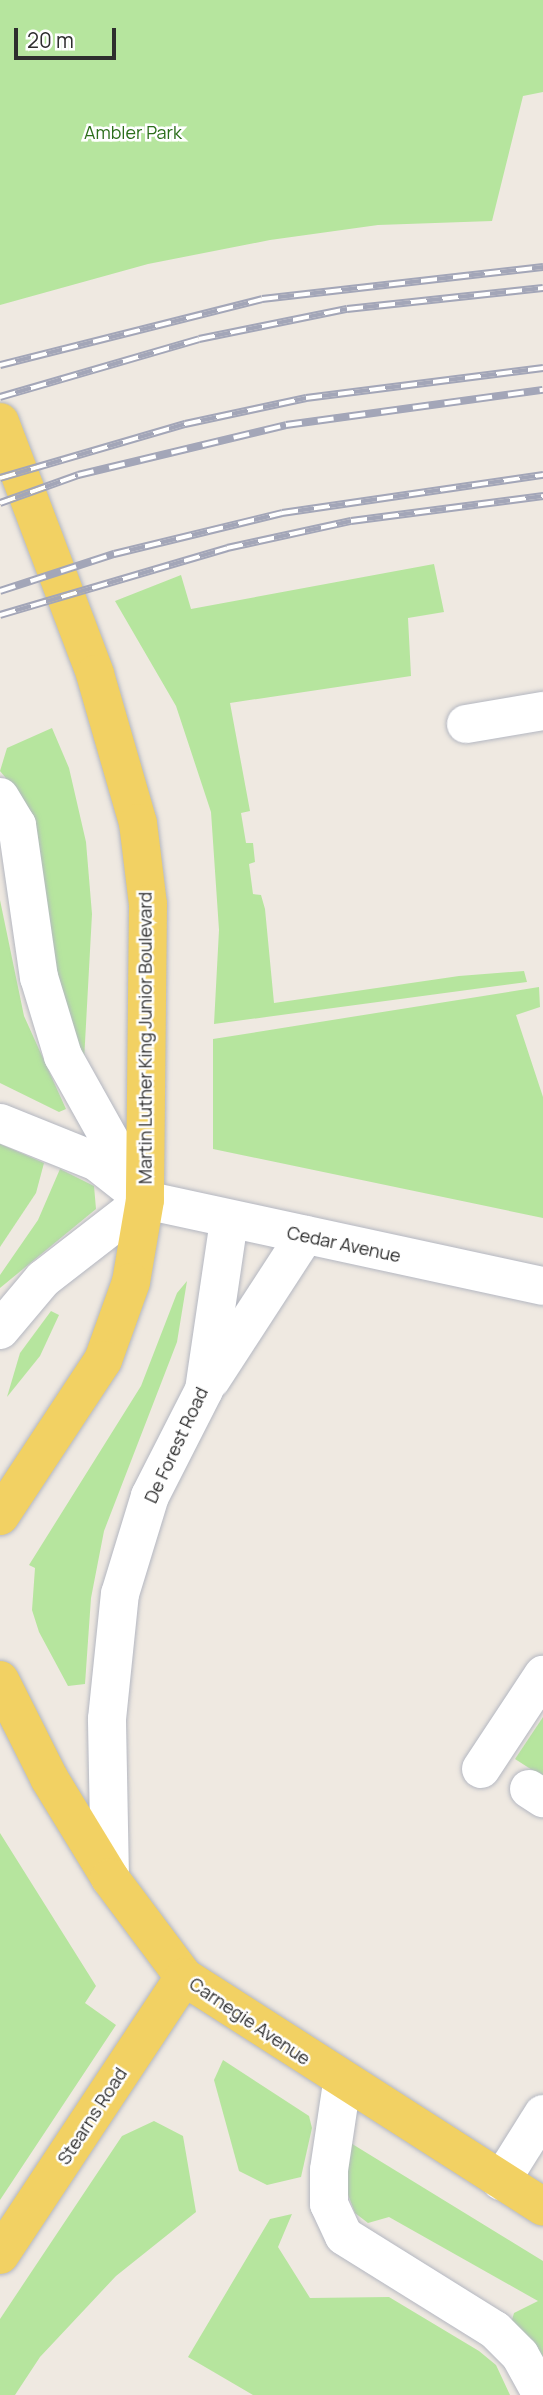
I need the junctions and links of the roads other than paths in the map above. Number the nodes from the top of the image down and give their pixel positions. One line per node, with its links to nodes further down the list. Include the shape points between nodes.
1 (0, 422): 6 (main road, Martin Luther King Junior Boulevard, via 94,674 138,823 148,904)
2 (543, 711): 3 (street)
3 (466, 724)
4 (0, 797): 6 (street, via 17,825 39,977 63,1056)
5 (0, 1123): 6 (street, Cedar Avenue, via 97,1162)
6 (145, 1200): 7 (street, Cedar Avenue); 10 (street, via 43,1279); 12 (main road, Martin Luther King Junior Boulevard, via 131,1282 103,1360)
7 (229, 1220): 8 (street, Cedar Avenue); 11 (street, De Forest Road)
8 (305, 1235): 9 (street, Cedar Avenue); 11 (street)
9 (543, 1286)
10 (0, 1330)
11 (204, 1390): 16 (street, De Forest Road, via 150,1496 120,1594 107,1719)
12 (0, 1516)
13 (543, 1675): 15 (street)
14 (0, 1680): 16 (main road, Carnegie Avenue, via 48,1778)
15 (481, 1769)
16 (110, 1878): 17 (main road, Carnegie Avenue)
17 (184, 1977): 18 (main road, Carnegie Avenue); 22 (main road, Stearns Road)
18 (342, 2083): 20 (main road, Carnegie Avenue); 23 (street, via 328,2170 329,2204 344,2236 495,2330 520,2355)
19 (543, 2114): 20 (street)
20 (501, 2181): 21 (main road, Carnegie Avenue)
21 (543, 2207)
22 (0, 2255)
23 (542, 2395)

